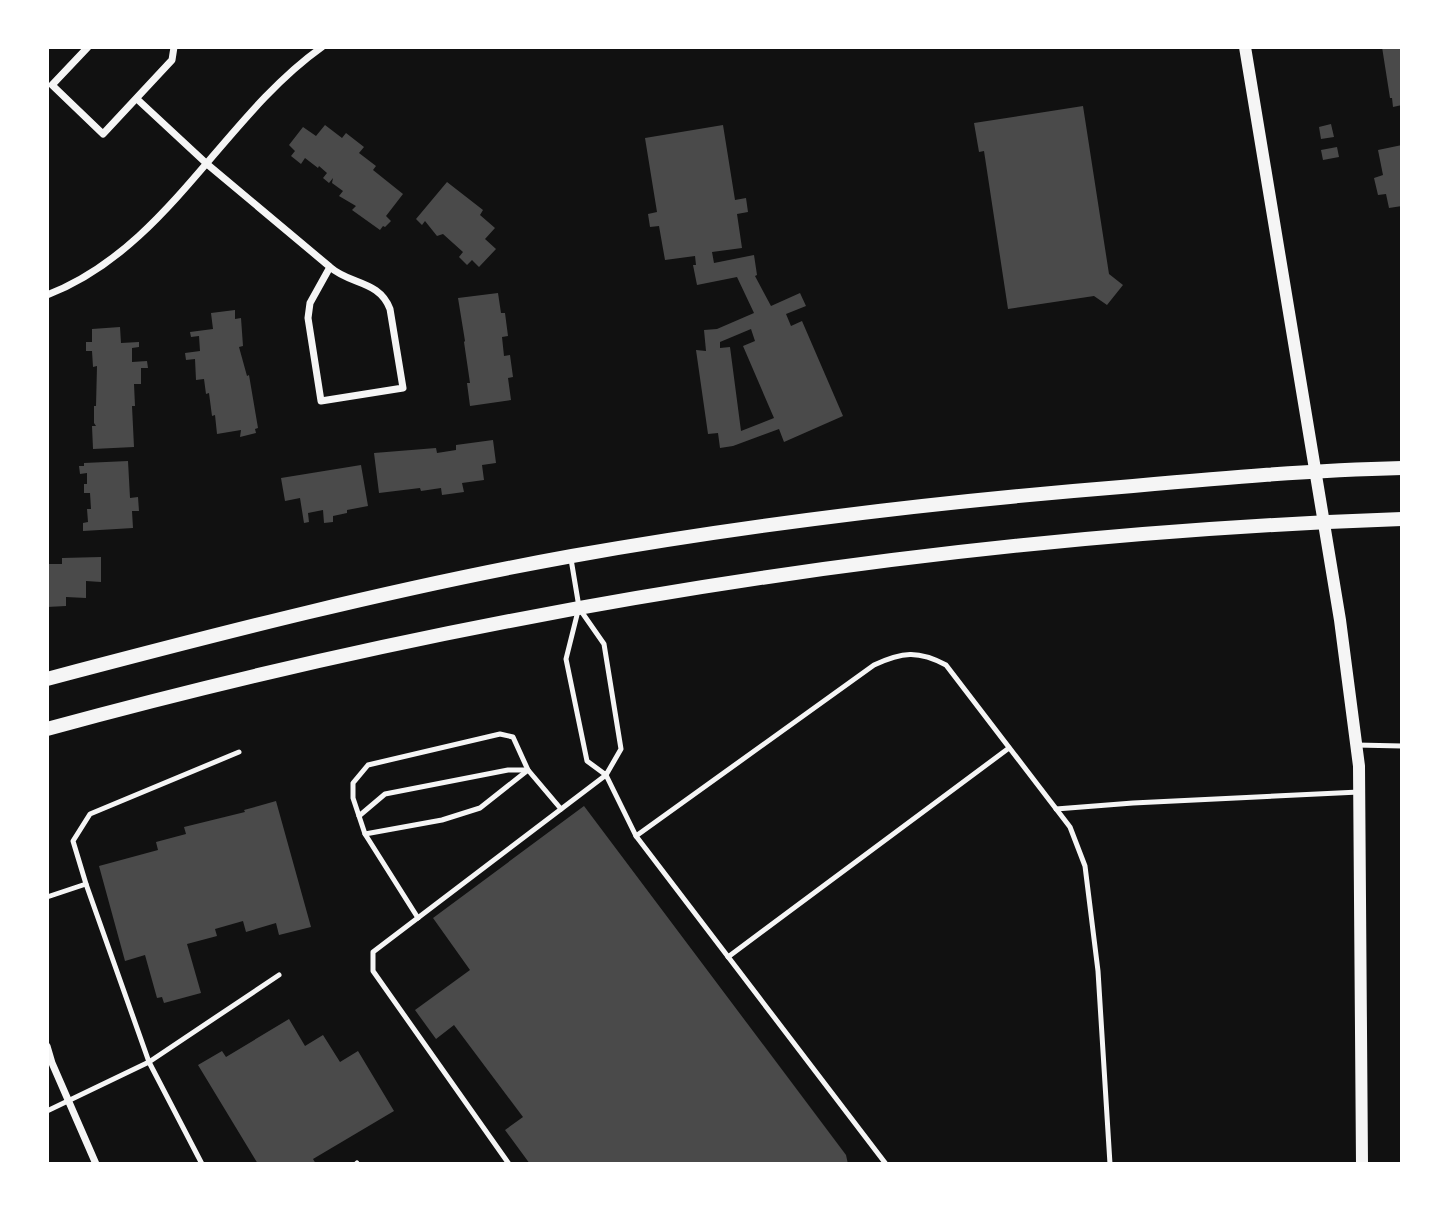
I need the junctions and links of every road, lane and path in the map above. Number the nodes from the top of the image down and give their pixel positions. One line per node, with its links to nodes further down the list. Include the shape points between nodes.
1 (88, 47): 5 (street, via 52,85 103,134)
2 (174, 47): 5 (street, via 172,60)
3 (322, 47): 6 (street, via 284,79)
4 (1245, 47): 10 (street)
5 (137, 99): 6 (street)
6 (207, 164): 7 (street); 8 (street, via 166,211 99,268)
7 (330, 268): 7 (street, via 385,297 403,388 321,401 308,318 310,303)
8 (47, 295)
9 (1402, 468): 10 (main road)
10 (1316, 471): 12 (street); 13 (main road, via 966,499)
11 (1402, 519): 12 (main road)
12 (1323, 522): 14 (main road, via 1023,545 807,570); 17 (street)
13 (570, 556): 14 (lane); 15 (main road, via 297,614)
14 (579, 607): 16 (main road, via 353,652); 22 (lane, via 604,644 617,723 621,749); 22 (lane, via 566,659 587,761)
15 (47, 679)
16 (47, 729)
17 (1356, 745): 18 (lane); 23 (street)
18 (1402, 746)
19 (1009, 748): 25 (lane); 28 (lane, via 946,665 927,655 898,654 874,664); 32 (lane)
20 (239, 752): 29 (lane, via 90,814 73,841)
21 (528, 771): 24 (lane); 26 (lane, via 508,770 385,794); 26 (lane, via 513,737 500,734 368,765 353,783); 27 (lane, via 480,808)
22 (606, 775): 24 (lane); 28 (lane)
23 (1359, 792): 25 (lane); 43 (street)
24 (561, 809): 31 (lane)
25 (1056, 809): 42 (lane, via 1070,827 1085,866 1098,971)
26 (359, 816): 27 (lane)
27 (365, 835): 31 (lane)
28 (636, 836): 32 (lane)
29 (86, 884): 30 (lane); 35 (lane)
30 (47, 897)
31 (418, 918): 40 (lane, via 373,951 373,971)
32 (728, 957): 41 (lane)
33 (279, 975): 35 (lane)
34 (47, 1046): 36 (street)
35 (149, 1062): 36 (lane); 39 (lane)
36 (69, 1102): 37 (lane); 38 (street)
37 (47, 1111)
38 (96, 1164)
39 (202, 1164)
40 (509, 1164)
41 (886, 1164)
42 (1110, 1164)
43 (1362, 1164)

